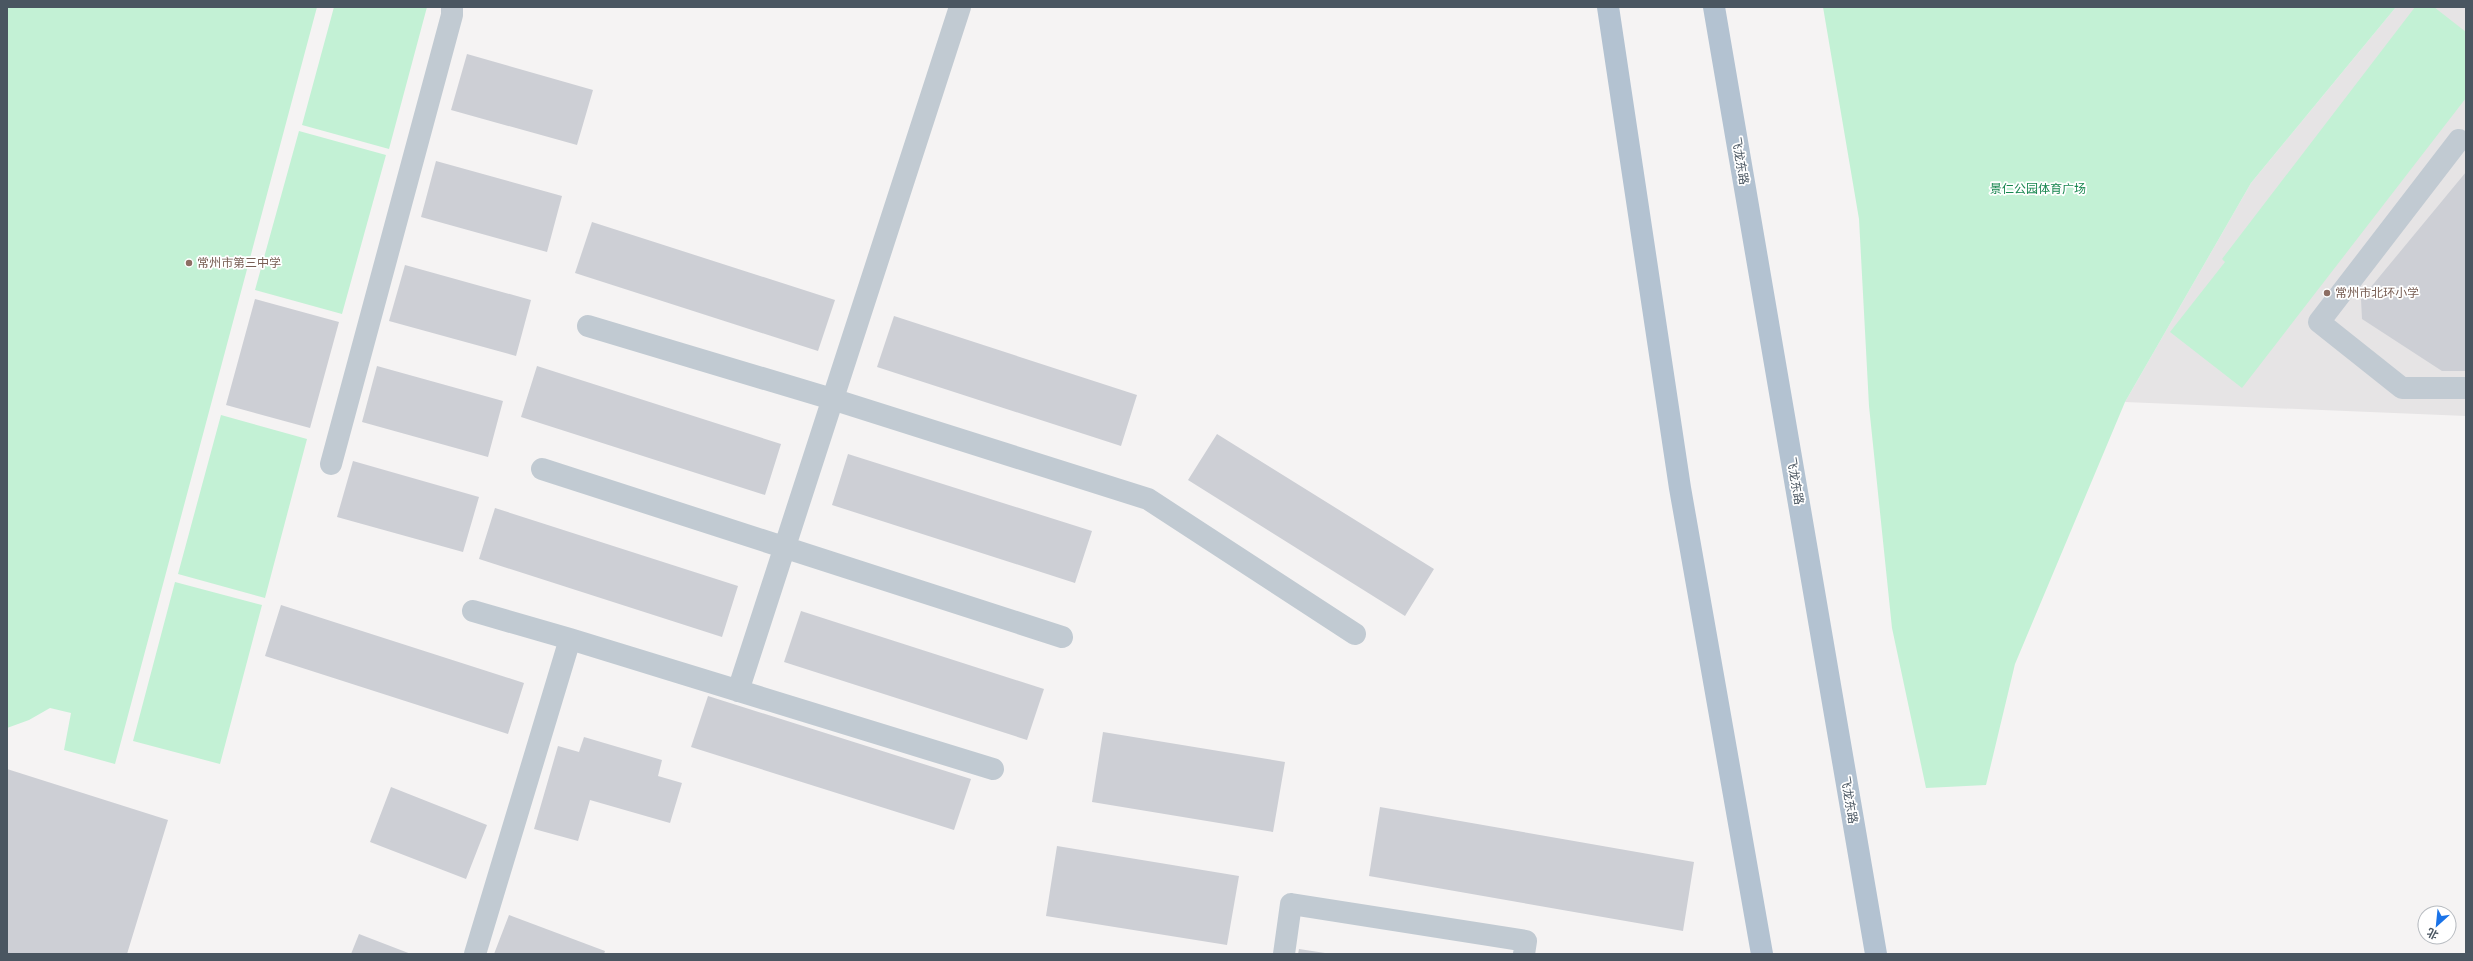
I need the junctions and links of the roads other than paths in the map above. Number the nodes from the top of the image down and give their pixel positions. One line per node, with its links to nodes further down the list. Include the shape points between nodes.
1 (452, 7): 11 (lane, via 452,15)
2 (960, 7): 10 (lane)
3 (1608, 7): 23 (main road, via 1680,488)
4 (1714, 7): 6 (main road, 飞龙东路)
5 (1718, 7): 6 (main road)
6 (1718, 29): 24 (main road, 飞龙东路)
7 (2459, 140): 9 (lane, via 2319,322 2402,388)
8 (588, 326): 10 (lane)
9 (2466, 388)
10 (832, 399): 13 (lane); 15 (lane, via 1148,499)
11 (331, 464)
12 (542, 468): 13 (lane)
13 (785, 547): 16 (lane); 18 (lane)
14 (473, 611): 17 (lane)
15 (1355, 634)
16 (1062, 637)
17 (570, 639): 18 (lane); 20 (lane)
18 (738, 691): 19 (lane)
19 (993, 769)
20 (475, 954)
21 (1284, 954): 22 (lane, via 1290,904 1526,941)
22 (1524, 954)
23 (1762, 954)
24 (1876, 954)

